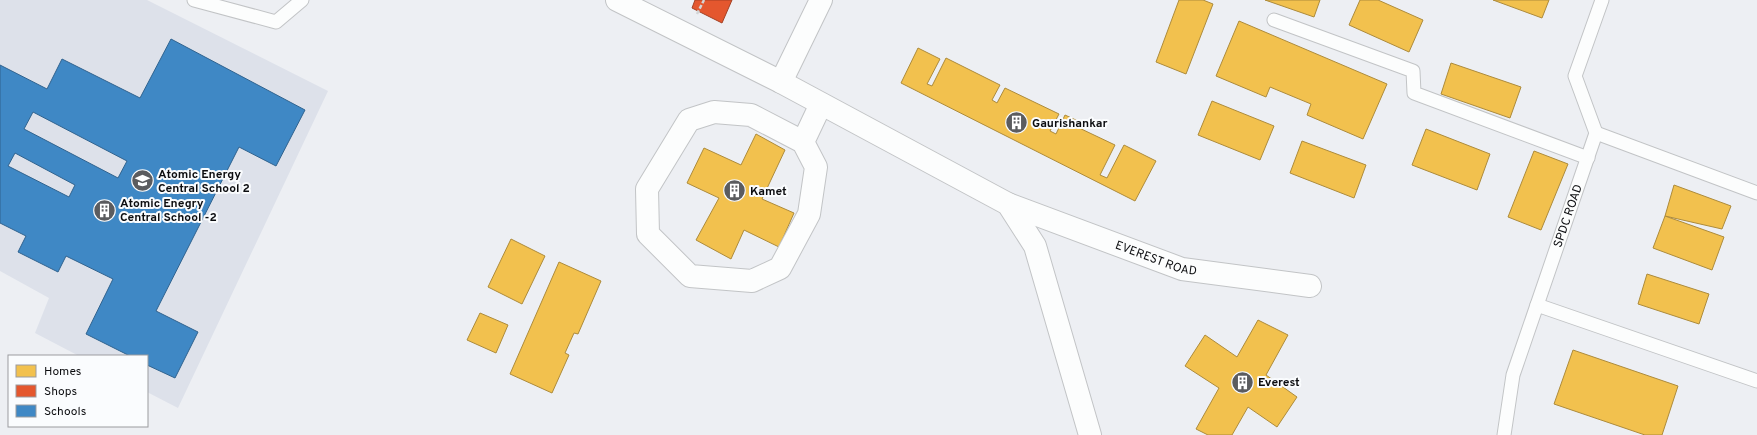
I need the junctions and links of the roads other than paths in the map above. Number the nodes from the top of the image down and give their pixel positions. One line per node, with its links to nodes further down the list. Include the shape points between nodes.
1 (194, 0): 2 (lane, via 276,22)
2 (302, 0)
3 (617, 0): 7 (street, EVEREST ROAD)
4 (821, 0): 7 (street)
5 (1602, 0): 9 (lane, via 1575,76)
6 (1274, 20): 11 (lane, via 1413,71 1414,93)
7 (781, 82): 8 (street, EVEREST ROAD)
8 (822, 104): 10 (street); 13 (street, EVEREST ROAD)
9 (1596, 134): 11 (lane, SPDC ROAD); 12 (lane)
10 (803, 142): 10 (street, via 816,167 809,214 780,268 752,281 690,276 648,234 647,188 689,120 714,112 751,115)
11 (1588, 158): 15 (lane, SPDC ROAD)
12 (1757, 194)
13 (1008, 204): 14 (street, EVEREST ROAD, via 1182,269); 17 (street, via 1035,246)
14 (1310, 286)
15 (1537, 305): 16 (lane); 18 (lane, SPDC ROAD, via 1513,376)
16 (1757, 382)
17 (1090, 435)
18 (1504, 435)

